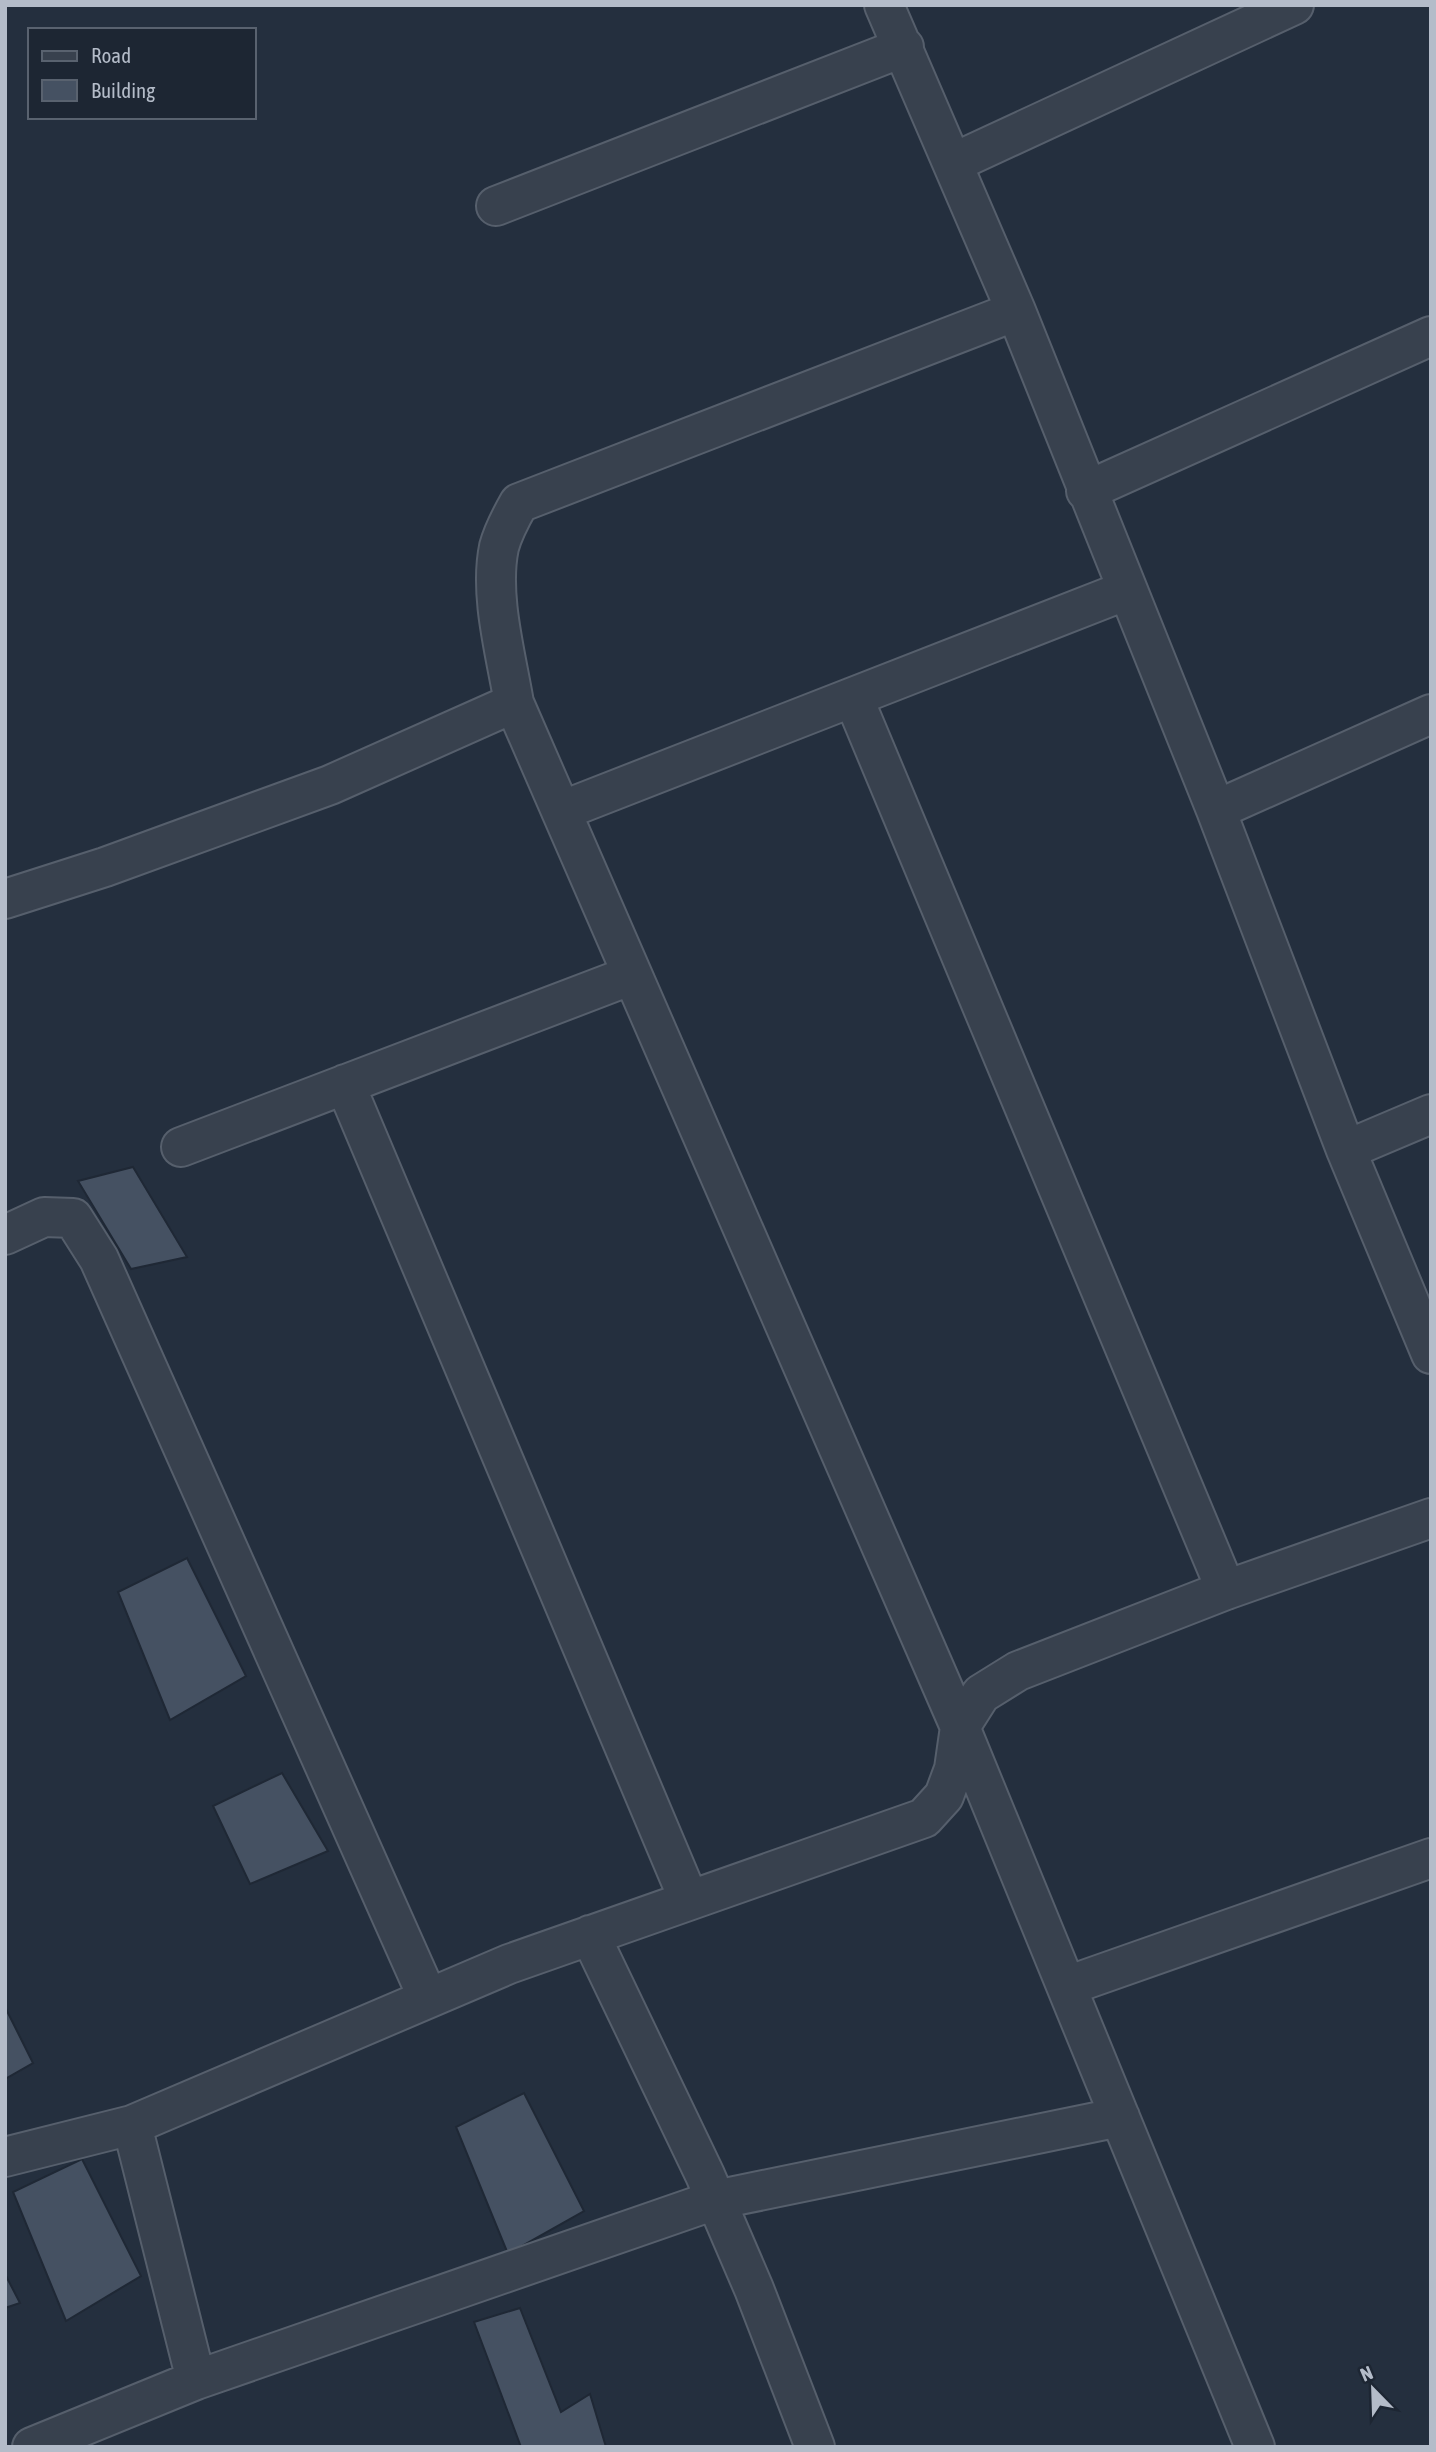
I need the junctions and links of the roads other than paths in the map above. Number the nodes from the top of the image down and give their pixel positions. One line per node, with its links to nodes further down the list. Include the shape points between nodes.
1 (884, 5): 3 (street)
2 (1294, 5): 4 (street)
3 (904, 47): 4 (street); 5 (street)
4 (953, 163): 6 (street)
5 (496, 206)
6 (1016, 311): 8 (street); 11 (street, via 519,503 499,547 495,589)
7 (1431, 336): 8 (street)
8 (1086, 491): 9 (street)
9 (1127, 590): 10 (street); 13 (street)
10 (853, 697): 14 (street); 24 (street)
11 (513, 703): 14 (street); 15 (street, via 330,785)
12 (1431, 714): 13 (street)
13 (1216, 810): 20 (street)
14 (561, 811): 16 (street)
15 (5, 899)
16 (632, 975): 17 (street); 25 (street)
17 (345, 1084): 19 (street); 27 (street)
18 (1431, 1114): 20 (street)
19 (181, 1147)
20 (1346, 1150): 22 (street)
21 (5, 1235): 30 (street, via 44,1217 73,1218 99,1259)
22 (1431, 1354)
23 (1431, 1518): 24 (street)
24 (1226, 1590): 25 (street, via 1018,1671 981,1694)
25 (960, 1727): 27 (street, via 954,1769 944,1796 924,1818); 29 (street)
26 (1431, 1858): 29 (street)
27 (689, 1900): 28 (street)
28 (590, 1935): 30 (street); 34 (street)
29 (1067, 1986): 31 (street)
30 (428, 1998): 32 (street)
31 (1120, 2117): 34 (street); 38 (street)
32 (132, 2125): 33 (street); 35 (street)
33 (5, 2157)
34 (715, 2200): 35 (street); 37 (street)
35 (196, 2380): 36 (street)
36 (32, 2447)
37 (815, 2447)
38 (1255, 2447)

